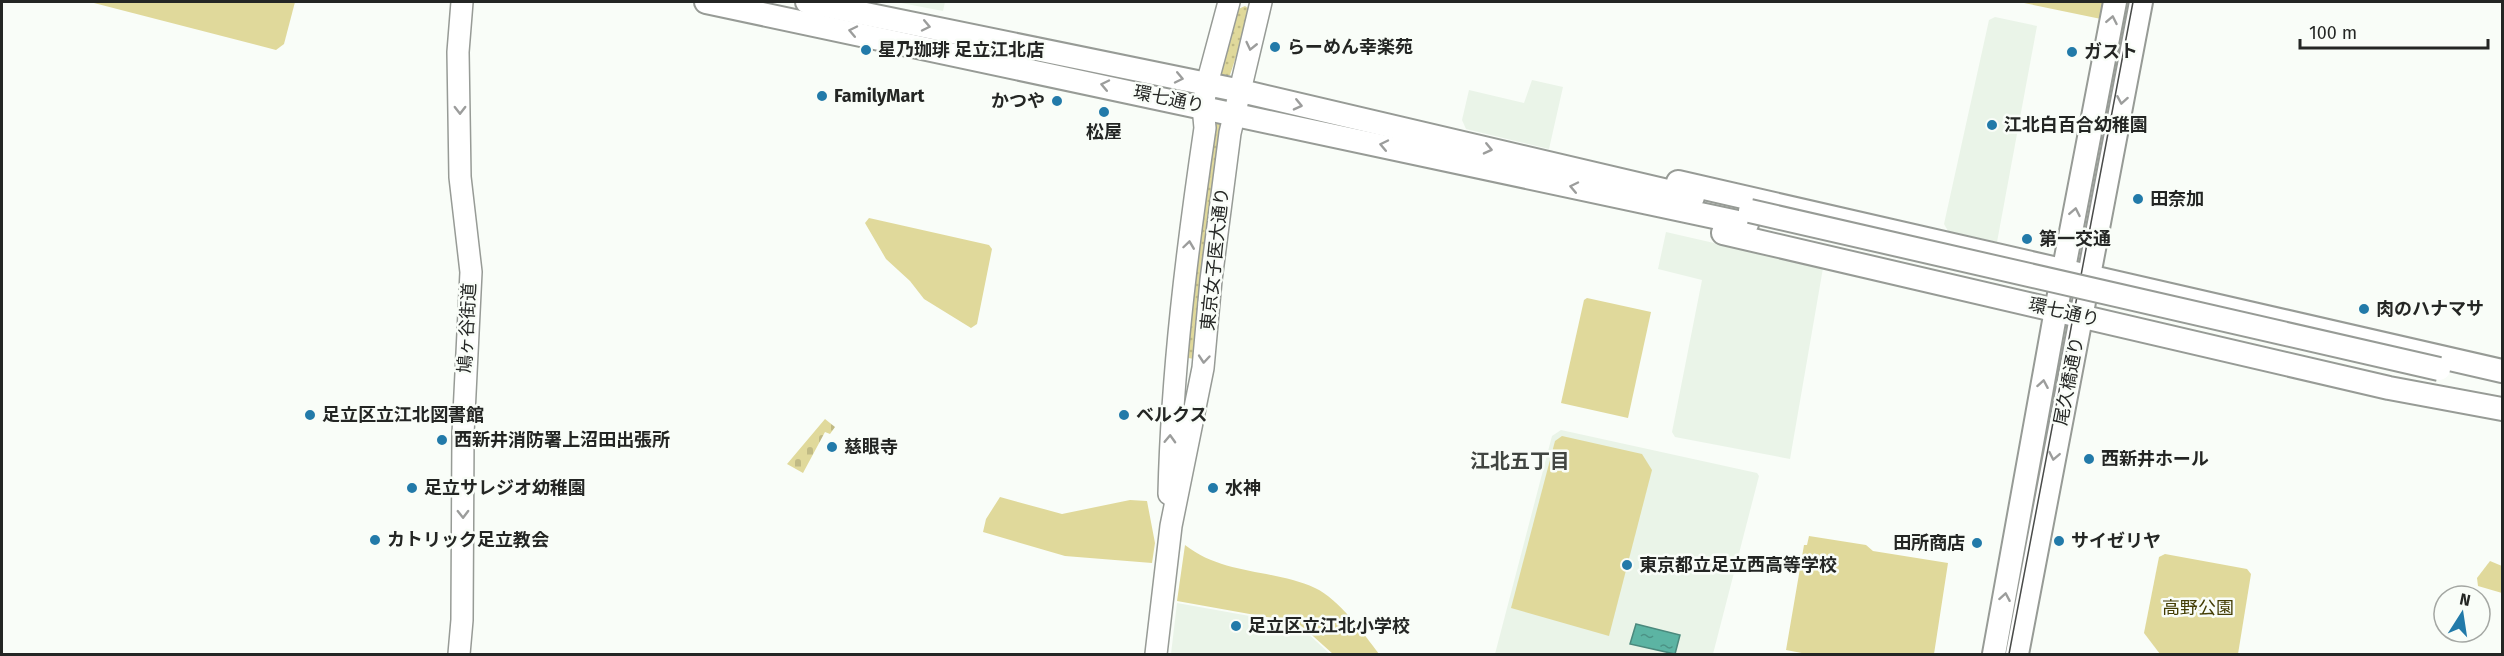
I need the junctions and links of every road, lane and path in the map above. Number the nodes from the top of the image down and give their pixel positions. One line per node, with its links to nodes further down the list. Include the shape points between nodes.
1 (462, 2): 22 (street, 鳩ヶ谷街道, one-way to 22, via 458,52 460,177 471,272)
2 (706, 2): 9 (main road, 環七通り, one-way to 2)
3 (807, 2): 9 (main road, 環七通り, one-way to 9)
4 (1229, 2): 9 (street, 東京女子医大通り)
5 (1261, 2): 8 (street, 東京女子医大通り, one-way to 8)
6 (2115, 2): 12 (main road, 尾久橋通り, one-way to 6)
7 (2141, 2): 13 (main road, 尾久橋通り, one-way to 13)
8 (1241, 91): 9 (main road, 環七通り); 10 (street, 東京女子医大通り); 11 (main road, 環七通り, one-way to 11)
9 (1205, 95): 10 (main road, 環七通り); 21 (street, 東京女子医大通り, one-way to 9, via 1168,497 1173,391 1181,291 1205,128)
10 (1236, 114): 11 (main road, 環七通り, one-way to 10); 21 (street, 東京女子医大通り, one-way to 21, via 1220,206 1198,400)
11 (1632, 191): 12 (main road, 環七通り, via 1679,182); 14 (main road, 環七通り, via 1678,222); 17 (main road, 環七通り)
12 (2064, 269): 13 (main road, 環七通り); 14 (main road, 尾久橋通り)
13 (2089, 275): 15 (main road, 尾久橋通り); 16 (main road, 環七通り)
14 (2056, 310): 15 (main road, 環七通り); 24 (main road, 尾久橋通り, one-way to 14)
15 (2081, 316): 20 (main road, 環七通り, via 2389,388); 25 (main road, 尾久橋通り, one-way to 25)
16 (2502, 371)
17 (2437, 376): 18 (main road, 環七通り); 19 (main road, 環七通り)
18 (2502, 383)
19 (2502, 399)
20 (2502, 409)
21 (1173, 518): 23 (street, 東京女子医大通り)
22 (459, 654)
23 (1156, 654)
24 (1994, 654)
25 (2017, 654)

